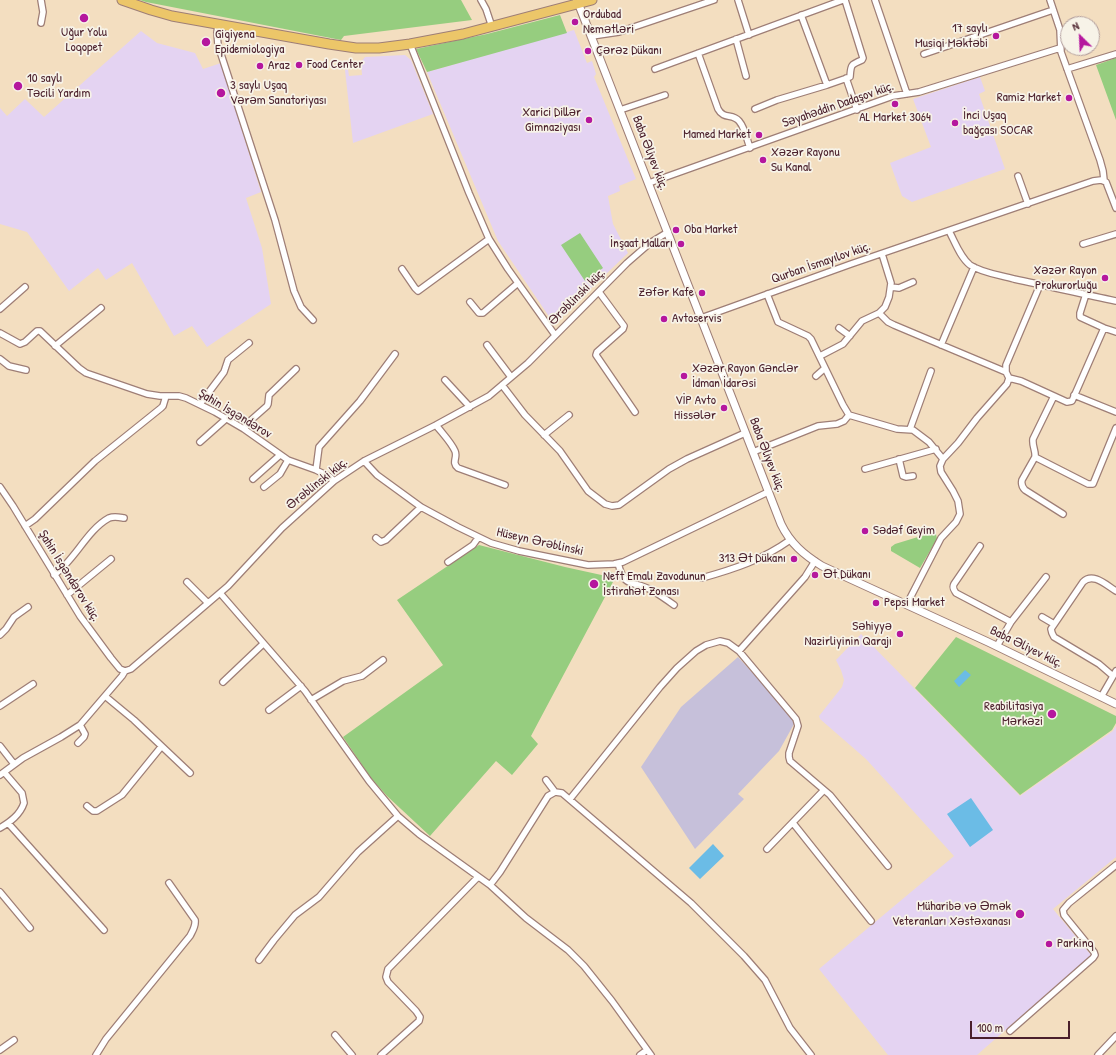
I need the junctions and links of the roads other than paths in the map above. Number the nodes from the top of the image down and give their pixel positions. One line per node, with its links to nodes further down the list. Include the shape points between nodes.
1 (41, 0): 16 (street)
2 (122, 0): 17 (main road, via 162,13)
3 (481, 0): 18 (street)
4 (588, 0): 12 (main road)
5 (592, 0): 12 (main road)
6 (714, 0): 21 (street, via 619,32)
7 (738, 0): 20 (street)
8 (821, 0): 13 (street)
9 (844, 0): 13 (street); 32 (street, via 863,58 850,67 850,77)
10 (876, 0): 34 (street)
11 (1050, 0): 14 (street)
12 (578, 2): 18 (main road); 21 (street, Baba Əliyev küç.)
13 (823, 7): 15 (street)
14 (1053, 10): 19 (street); 26 (street)
15 (801, 15): 20 (street); 33 (street)
16 (41, 23)
17 (218, 24): 23 (main road, via 344,46 379,48); 67 (street, via 218,45 275,220 294,291 301,307)
18 (492, 27): 23 (main road)
19 (1060, 30)
20 (749, 35): 22 (street)
21 (592, 36): 37 (street, Baba Əliyev küç.)
22 (736, 39): 25 (street); 31 (street)
23 (410, 44): 48 (street)
24 (1060, 48): 34 (street, Səyahəddin Dadaşov küç.)
25 (698, 53): 29 (street); 39 (street, via 720,114 739,121)
26 (924, 54)
27 (1116, 54): 30 (street)
28 (1063, 56): 30 (street)
29 (655, 69)
30 (1067, 69): 41 (street, via 1100,160)
31 (746, 76)
32 (846, 78): 33 (street); 38 (street)
33 (827, 85): 36 (street)
34 (907, 94): 38 (street, Səyahəddin Dadaşov küç., via 893,96)
35 (664, 95): 37 (street)
36 (755, 109)
37 (620, 110): 42 (street, Baba Əliyev küç.)
38 (858, 110): 39 (street, Səyahəddin Dadaşov küç.)
39 (750, 148): 42 (street, Səyahəddin Dadaşov küç.)
40 (1018, 176): 43 (street)
41 (1104, 180): 43 (street, Qurban İsmayılov küç., via 1093,181); 44 (street)
42 (649, 183): 46 (street, Baba Əliyev küç.)
43 (1028, 204): 45 (street, Qurban İsmayılov küç.)
44 (1116, 208)
45 (949, 230): 50 (street, Qurban İsmayılov küç.); 51 (street, via 961,254)
46 (668, 232): 58 (street, Ərəblinski küç., via 641,251); 66 (street, Baba Əliyev küç.)
47 (1116, 234): 49 (street)
48 (489, 238): 52 (street, via 418,291); 54 (street)
49 (1083, 244)
50 (882, 254): 57 (street); 59 (street, Qurban İsmayılov küç.)
51 (974, 267): 55 (street); 76 (street)
52 (402, 269)
53 (913, 282): 57 (street, via 899,288)
54 (518, 283): 62 (street, via 483,313 479,313); 72 (street)
55 (1040, 285): 60 (street); 85 (street, via 1006,365)
56 (25, 287): 64 (street)
57 (891, 287): 65 (street, via 885,307)
58 (599, 292): 72 (street, Ərəblinski küç.); 96 (street, via 624,326 596,355)
59 (767, 294): 66 (street, Qurban İsmayılov küç.); 79 (street, via 778,322 808,336)
60 (1086, 294): 61 (street); 69 (street, via 1080,317)
61 (1116, 301)
62 (470, 302)
63 (101, 308): 77 (street)
64 (0, 309)
65 (879, 313): 73 (street, via 862,321); 76 (street, via 888,322)
66 (701, 318): 105 (street, Baba Əliyev küç.)
67 (313, 320)
68 (839, 328): 73 (street)
69 (1104, 328): 70 (street); 93 (street)
70 (1116, 332)
71 (0, 333): 77 (street, Şahin İsgəndərov, via 20,344 40,331)
72 (555, 335): 87 (street, Ərəblinski küç.)
73 (850, 336): 79 (street, via 843,344)
74 (249, 343): 94 (street, via 228,360 224,372)
75 (487, 345): 87 (street)
76 (941, 345): 85 (street)
77 (55, 346): 91 (street, Şahin İsgəndərov, via 79,368 95,377 147,394)
78 (395, 354): 117 (street, via 360,402 321,443)
79 (820, 356): 81 (street)
80 (0, 359): 83 (street, via 9,366)
81 (826, 368): 86 (street); 99 (street)
82 (296, 369): 102 (street, via 268,395 267,406)
83 (26, 370)
84 (931, 371): 104 (street)
85 (1006, 372): 88 (street)
86 (816, 376)
87 (511, 377): 90 (street, Ərəblinski küç.)
88 (1009, 378): 92 (street); 112 (street, via 1007,384)
89 (445, 380): 95 (street)
90 (502, 385): 95 (street, Ərəblinski küç.); 106 (street)
91 (166, 396): 94 (street, Şahin İsgəndərov, via 179,396); 128 (street, via 161,408 95,461)
92 (1054, 396): 93 (street, via 1067,402 1072,401); 111 (street, via 1033,440)
93 (1074, 396): 97 (street)
94 (200, 404): 100 (street, Şahin İsgəndərov)
95 (470, 407): 101 (street, Ərəblinski küç.)
96 (636, 412)
97 (1116, 412)
98 (569, 415): 106 (street)
99 (849, 415): 104 (street, via 897,429); 109 (street, via 837,424 818,426)
100 (227, 418): 102 (street, Şahin İsgəndərov); 107 (street)
101 (436, 425): 115 (street, Ərəblinski küç.); 121 (street, via 455,450 455,466)
102 (244, 428): 110 (street, Şahin İsgəndərov)
103 (1116, 428): 111 (street, via 1095,481 1091,485)
104 (910, 429): 108 (street)
105 (745, 433): 106 (street, via 687,459 615,506 605,504 588,491 560,451); 109 (street, Baba Əliyev küç.)
106 (544, 435)
107 (200, 442)
108 (936, 449): 112 (street); 114 (street)
109 (753, 452): 124 (street, Baba Əliyev küç.)
110 (280, 455): 113 (street, Şahin İsgəndərov); 119 (street)
111 (1035, 458): 126 (street, via 1022,480 1023,487)
112 (943, 459): 145 (street, via 939,469 956,496 960,514 941,538)
113 (288, 460): 117 (street, Şahin İsgəndərov); 123 (street, via 280,474)
114 (899, 460): 116 (street); 118 (street, via 903,476)
115 (364, 461): 120 (street, Ərəblinski küç.); 125 (street, Hüseyn Ərəblinski, via 378,476)
116 (865, 469)
117 (316, 470): 120 (street, Şahin İsgəndərov)
118 (913, 476)
119 (253, 479)
120 (334, 481): 142 (street, Ərəblinski küç., via 286,524)
121 (505, 485)
122 (0, 487): 128 (street, Şahin İsgəndərov küç.)
123 (264, 488)
124 (768, 492): 131 (street, Baba Əliyev küç.); 136 (street, Hüseyn Ərəblinski)
125 (421, 507): 129 (street, via 386,540 381,542); 130 (street, Hüseyn Ərəblinski)
126 (1063, 514)
127 (124, 518): 137 (street, via 113,517 102,524 66,566)
128 (25, 526): 137 (street, Şahin İsgəndərov küç.)
129 (376, 538)
130 (478, 538): 135 (street, via 473,545); 136 (street, Hüseyn Ərəblinski, via 519,551 574,563)
131 (790, 540): 134 (street, Baba Əliyev küç.); 139 (street, via 750,563)
132 (980, 546): 149 (street, via 954,584 953,590)
133 (111, 559): 143 (street)
134 (815, 561): 145 (street, Baba Əliyev küç.); 154 (street, via 805,577)
135 (448, 562)
136 (618, 563): 146 (street, via 625,580 651,590)
137 (54, 575): 143 (street, Şahin İsgəndərov küç.)
138 (1046, 577): 149 (street)
139 (702, 578)
140 (187, 582): 144 (street)
141 (1116, 591): 150 (street, via 1094,578 1087,578)
142 (220, 592): 144 (street, Ərəblinski küç.); 152 (street)
143 (67, 595): 156 (street, Şahin İsgəndərov küç., via 98,642 117,666)
144 (208, 603): 156 (street, Ərəblinski küç., via 131,669)
145 (906, 604): 153 (street, Baba Əliyev küç.)
146 (674, 605)
147 (28, 606): 151 (street, via 14,617)
148 (1042, 617): 150 (street)
149 (1012, 622): 153 (street)
150 (1054, 624): 157 (street, via 1051,629 1054,637)
151 (0, 635)
152 (264, 644): 158 (street); 160 (street)
153 (997, 646): 162 (street, Baba Əliyev küç.)
154 (739, 651): 175 (street, via 796,719 798,726 788,757 790,761); 177 (street, via 728,642 720,641 706,645 677,668)
155 (383, 660): 163 (street, via 362,676 343,681)
156 (125, 671): 161 (street, Ərəblinski küç.)
157 (1114, 674): 162 (street)
158 (223, 682)
159 (33, 684): 165 (street)
160 (301, 686): 163 (street); 166 (street)
161 (105, 696): 167 (street, Ərəblinski küç.); 170 (street)
162 (1101, 697): 164 (street, Baba Əliyev küç.)
163 (311, 700): 179 (street, via 369,782)
164 (1116, 704)
165 (0, 706)
166 (270, 710)
167 (80, 725): 168 (street, via 85,734); 171 (street, Ərəblinski küç.)
168 (78, 743)
169 (0, 746): 171 (street)
170 (161, 747): 173 (street); 178 (street, via 122,795 97,811)
171 (14, 764): 172 (street, Ərəblinski küç.)
172 (2, 773): 180 (street, via 22,793 24,803 19,813)
173 (190, 773)
174 (546, 780): 176 (street)
175 (824, 790): 181 (street); 185 (street)
176 (556, 792): 177 (street); 188 (street, via 545,800)
177 (570, 799): 205 (street, via 691,903 744,956 767,984 790,1028)
178 (87, 806)
179 (398, 816): 186 (street); 193 (street, via 358,852 319,897 295,915)
180 (8, 823): 182 (street); 192 (street)
181 (793, 823): 183 (street); 190 (street)
182 (0, 828)
183 (767, 849)
184 (1116, 864): 194 (street, via 1064,910 1064,915 1094,952 1094,958)
185 (888, 866)
186 (478, 877): 188 (street); 202 (street, via 388,969 388,982 420,1017)
187 (169, 883): 200 (street, via 194,920 194,930 106,1039)
188 (490, 885): 199 (street, via 579,961)
189 (0, 892): 191 (street)
190 (871, 920)
191 (30, 928)
192 (104, 930)
193 (259, 960)
194 (1010, 1031)
195 (335, 1035): 201 (street)
196 (1116, 1036): 206 (street)
197 (14, 1040): 198 (street)
198 (0, 1050)
199 (647, 1050): 203 (street); 204 (street)
200 (96, 1055)
201 (352, 1055)
202 (380, 1055)
203 (640, 1055)
204 (651, 1055)
205 (811, 1055)
206 (1098, 1055)

